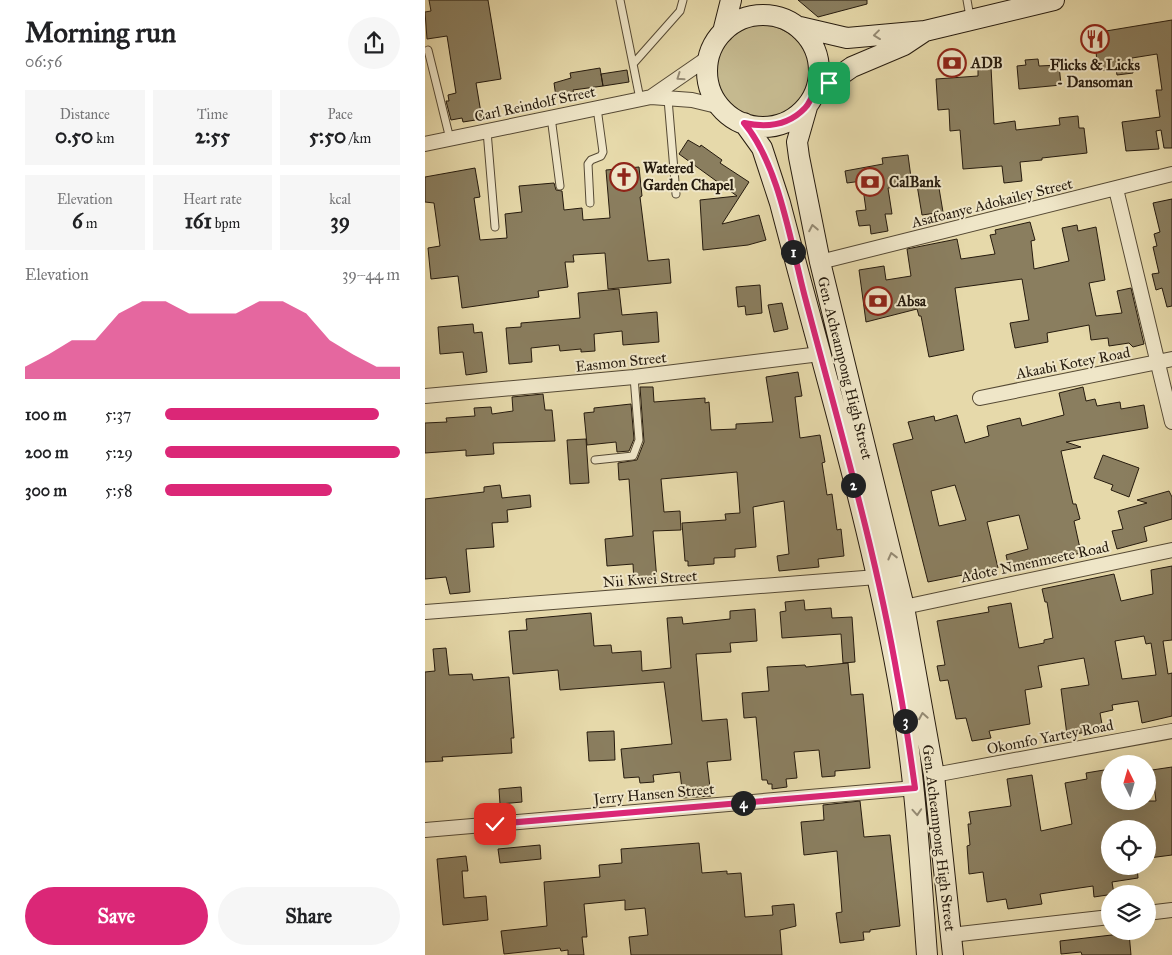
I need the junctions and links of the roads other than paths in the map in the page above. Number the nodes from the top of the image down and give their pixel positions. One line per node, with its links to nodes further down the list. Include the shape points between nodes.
1 (620, 0): 13 (lane)
2 (683, 0): 13 (lane, via 679,11)
3 (731, 0): 10 (main road)
4 (768, 0): 8 (main road)
5 (967, 0): 7 (lane)
6 (1054, 0): 7 (main road)
7 (971, 20): 9 (main road)
8 (792, 23): 9 (main road, one-way to 8, via 847,38); 10 (main road, via 766,14 747,17 731,24); 16 (main road, via 811,41 818,57 820,75)
9 (925, 31): 16 (main road, via 904,45 852,67)
10 (723, 32): 12 (main road)
11 (428, 50): 22 (lane)
12 (709, 57): 14 (street, Carl Reindolf Street, one-way to 14); 17 (main road, via 709,87)
13 (633, 64): 14 (lane)
14 (646, 98): 15 (street, Carl Reindolf Street); 18 (street, Carl Reindolf Street)
15 (668, 99): 17 (street, Carl Reindolf Street, via 693,100); 27 (lane)
16 (811, 99): 20 (main road, via 794,118 778,125 761,127); 30 (main road, Gen. Acheampong High Street, one-way to 16, via 797,142)
17 (721, 107): 20 (main road)
18 (597, 108): 19 (street, Carl Reindolf Street); 28 (lane, via 603,152 588,164)
19 (551, 117): 21 (street, Carl Reindolf Street); 25 (lane)
20 (744, 123): 31 (main road, Gen. Acheampong High Street, via 761,148 778,195)
21 (487, 131): 22 (street, Carl Reindolf Street); 29 (lane)
22 (450, 139): 23 (street, Carl Reindolf Street)
23 (425, 144)
24 (1172, 174): 26 (street, Asafoanye Adokailey Street)
25 (560, 186)
26 (1116, 189): 30 (street, Asafoanye Adokailey Street); 32 (street)
27 (676, 194)
28 (589, 203)
29 (495, 226)
30 (820, 262): 40 (main road, Gen. Acheampong High Street, one-way to 30)
31 (820, 354): 33 (street, Easmon Street); 39 (main road, Gen. Acheampong High Street)
32 (1166, 361): 35 (street, Akaabi Kotey Road); 36 (street)
33 (633, 378): 34 (street, Easmon Street); 37 (lane, via 639,440 636,450 633,456)
34 (425, 396)
35 (980, 398)
36 (1172, 422)
37 (595, 460)
38 (1172, 550): 40 (street, Adote Nmenmeete Road)
39 (877, 577): 41 (street, Nii Kwei Street); 44 (main road, Gen. Acheampong High Street, via 898,679)
40 (905, 607): 43 (main road, Gen. Acheampong High Street, one-way to 40)
41 (425, 612)
42 (1172, 731): 43 (street, Okomfo Yartey Road)
43 (934, 776): 49 (main road, Gen. Acheampong High Street)
44 (915, 788): 45 (street, Jerry Hansen Street); 50 (main road, Gen. Acheampong High Street, one-way to 50)
45 (425, 830)
46 (1172, 910): 47 (street)
47 (1156, 912)
48 (1101, 919): 49 (street)
49 (952, 945)
50 (927, 955)

